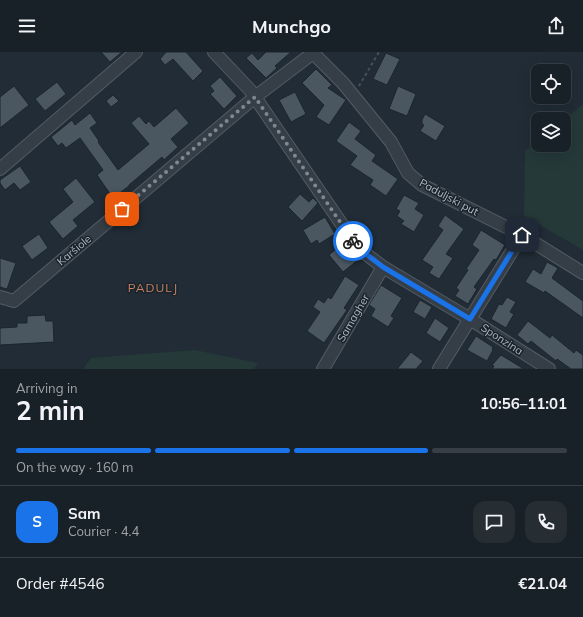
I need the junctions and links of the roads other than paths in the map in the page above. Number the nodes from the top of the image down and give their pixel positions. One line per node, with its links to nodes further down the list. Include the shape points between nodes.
1 (136, 52): 5 (street)
2 (214, 52): 4 (street, Sponzina)
3 (313, 53): 4 (street, Karšiole); 6 (street, Paduljski put, via 343,83 391,142 408,173 422,185)
4 (255, 97): 7 (street, Sponzina, via 358,248); 9 (street, Karšiole, via 14,301)
5 (0, 169)
6 (522, 235): 8 (street, Paduljski put); 10 (street)
7 (383, 267): 10 (street, Sponzina); 11 (street, Samagher)
8 (583, 273)
9 (0, 297)
10 (470, 319): 12 (street); 13 (street, Sponzina)
11 (323, 369)
12 (439, 369)
13 (549, 369)

